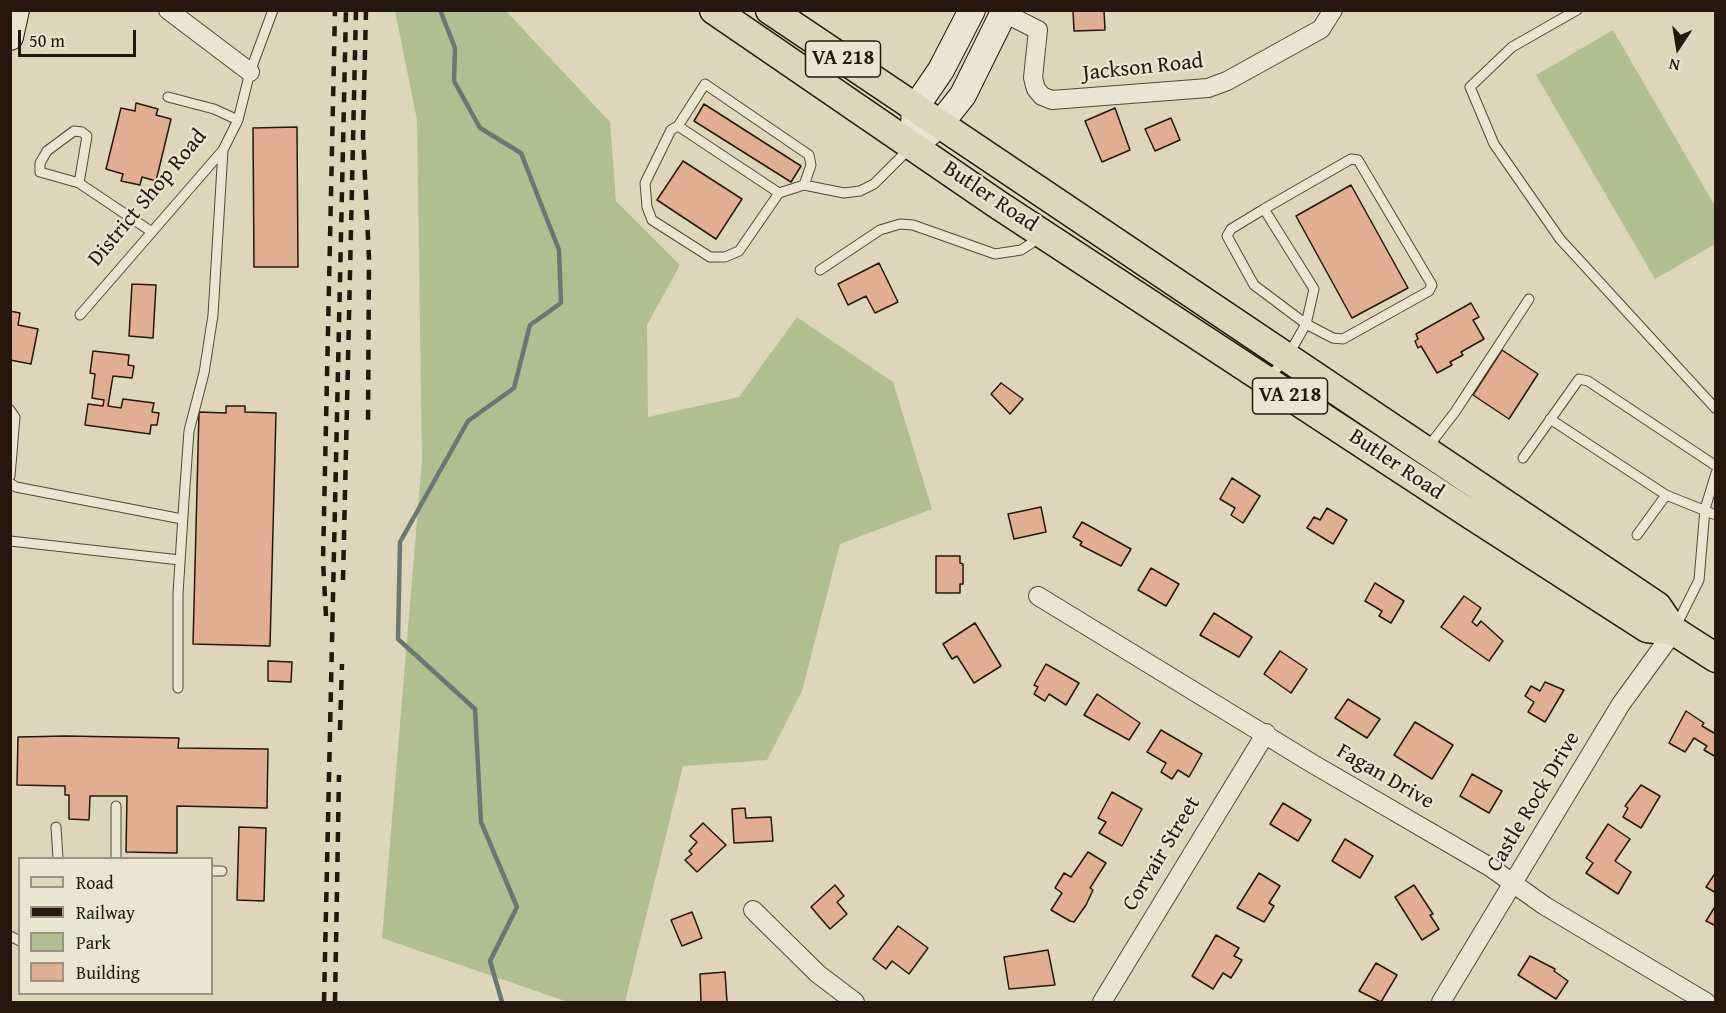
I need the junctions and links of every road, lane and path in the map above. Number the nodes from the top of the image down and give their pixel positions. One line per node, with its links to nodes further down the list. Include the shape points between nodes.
1 (16, 10): 10 (main road)
2 (168, 10): 11 (street)
3 (273, 10): 11 (lane, District Shop Road)
4 (714, 10): 17 (main road, VA 218)
5 (770, 10): 13 (main road, VA 218)
6 (972, 10): 13 (main road, via 941,70)
7 (1333, 10): 9 (street, Jackson Road, via 1321,29 1208,88 1052,100 1036,89 1033,78 1038,30)
8 (1577, 10): 31 (lane, via 1512,47 1470,87 1494,144 1560,239)
9 (1004, 12): 15 (main road, via 963,95)
10 (10, 38)
11 (250, 72): 14 (lane, District Shop Road)
12 (168, 97): 14 (lane)
13 (915, 108): 15 (main road, VA 218); 17 (main road)
14 (238, 120): 18 (lane, District Shop Road)
15 (940, 124): 17 (main road); 29 (main road, Butler Road / VA 218)
16 (678, 126): 20 (lane, via 705,84 809,155 811,165); 21 (lane); 21 (lane, via 671,130 645,183 652,220 710,257 725,257 739,251)
17 (913, 146): 20 (lane, via 874,184 860,191 844,193); 24 (main road, Butler Road / VA 218)
18 (223, 150): 23 (lane, District Shop Road); 43 (lane, via 213,315 189,431)
19 (79, 183): 19 (lane, via 40,172 47,151 74,131 87,136); 23 (lane)
20 (804, 185): 21 (lane)
21 (779, 193)
22 (1264, 209): 28 (lane, via 1314,289); 28 (lane, via 1231,229 1227,236 1254,285); 28 (lane, via 1355,159 1432,285 1429,291 1343,339)
23 (152, 232): 27 (lane, District Shop Road)
24 (1045, 234): 25 (lane, via 1021,250 995,254 900,224 880,230); 30 (main road, Butler Road / VA 218)
25 (820, 270)
26 (1529, 299): 34 (lane)
27 (80, 315)
28 (1306, 324): 29 (lane)
29 (1286, 359): 30 (lane); 34 (main road, Butler Road / VA 218)
30 (1267, 380): 48 (main road, Butler Road / VA 218, via 1647,628)
31 (1716, 409)
32 (10, 411): 38 (lane, via 15,417)
33 (1550, 419): 35 (lane); 36 (lane, via 1579,379 1588,381); 40 (lane)
34 (1425, 452): 48 (main road, Butler Road / VA 218, via 1657,606)
35 (1523, 458)
36 (1716, 466)
37 (1716, 473): 41 (lane)
38 (10, 476)
39 (10, 483): 43 (lane)
40 (1666, 495): 41 (lane); 44 (lane)
41 (1705, 509): 42 (lane); 48 (lane, via 1699,580)
42 (1716, 515)
43 (182, 519): 46 (lane)
44 (1637, 535)
45 (10, 541): 46 (lane)
46 (180, 560): 50 (lane)
47 (1038, 596): 51 (street, Fagan Drive)
48 (1674, 631): 49 (main road, Butler Road / VA 218); 58 (street, Castle Rock Drive, via 1621,704)
49 (1716, 658)
50 (178, 688)
51 (1266, 733): 58 (street, Fagan Drive); 61 (street, Corvair Street)
52 (116, 806): 55 (lane)
53 (56, 827): 54 (lane)
54 (58, 857)
55 (117, 857)
56 (222, 871): 57 (lane)
57 (213, 872)
58 (1513, 884): 62 (street, Castle Rock Drive); 63 (street, Fagan Drive)
59 (753, 910): 60 (street, via 818,974)
60 (855, 1002)
61 (1102, 1002)
62 (1441, 1002)
63 (1706, 1002)

